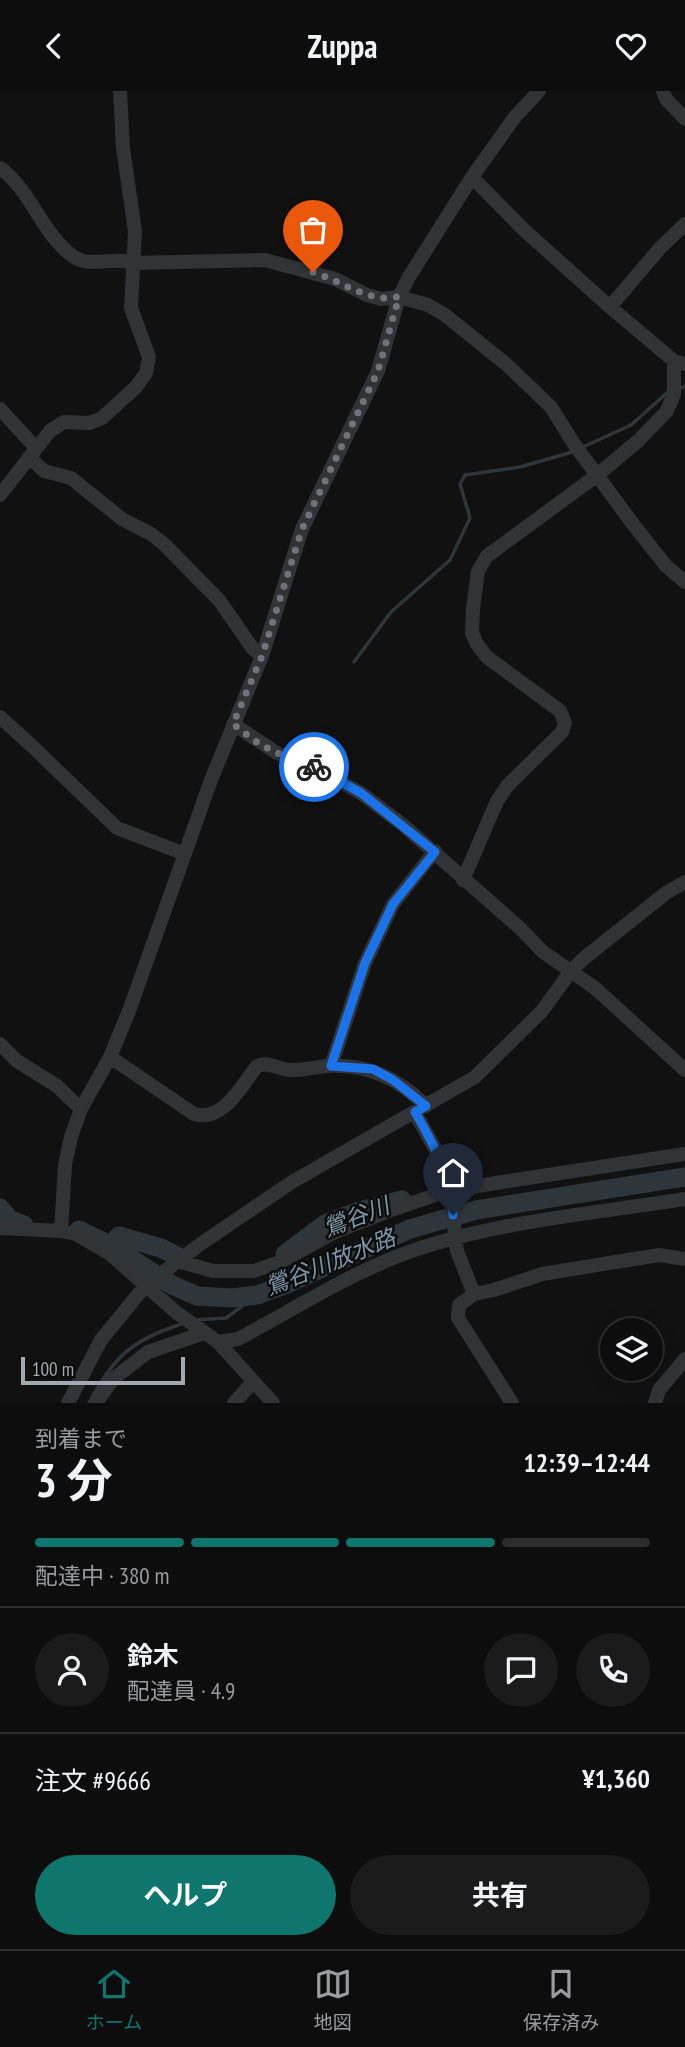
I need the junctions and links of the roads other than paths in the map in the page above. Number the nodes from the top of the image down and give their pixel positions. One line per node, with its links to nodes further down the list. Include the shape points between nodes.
1 (120, 91): 8 (street, via 122,148 135,231)
2 (540, 91): 6 (street, via 514,118)
3 (663, 91): 4 (street)
4 (685, 119)
5 (0, 168): 8 (street, via 23,190 76,259)
6 (472, 177): 9 (street); 10 (street)
7 (685, 224): 10 (street)
8 (133, 263): 9 (street, via 265,260 335,279 381,299); 13 (street, via 131,308 149,357 146,373 102,418 90,423 64,422 50,431)
9 (399, 297): 14 (street, via 445,315 506,364 551,407); 17 (street, via 378,371 302,529)
10 (610, 307): 11 (street)
11 (679, 362): 14 (street, via 667,411)
12 (0, 409): 13 (street)
13 (33, 453): 15 (street); 17 (street, via 44,471 71,478 122,519 164,544 219,600)
14 (596, 476): 16 (street, via 666,566); 22 (street, via 487,556 478,571 472,633 477,644 487,657 560,711 565,723 562,732 497,801)
15 (0, 495)
16 (685, 582)
17 (262, 656): 19 (street)
18 (0, 717): 21 (street, via 117,828)
19 (233, 724): 20 (street, via 258,743 361,793); 21 (street)
20 (435, 852): 22 (street); 27 (street, via 393,904 365,963)
21 (185, 854): 26 (street)
22 (463, 880): 24 (street, via 543,953)
23 (685, 882): 24 (street)
24 (571, 971): 28 (street); 30 (street, via 542,1011 475,1077)
25 (0, 1044): 29 (street)
26 (110, 1057): 27 (street, via 202,1117 222,1110 257,1066 266,1063 288,1070); 29 (street)
27 (331, 1066): 30 (street, via 373,1069 393,1080)
28 (685, 1070)
29 (81, 1109): 35 (street, via 65,1165)
30 (421, 1109): 32 (street); 38 (street, via 292,1182)
31 (685, 1154): 32 (street)
32 (451, 1193): 36 (street); 38 (street, via 354,1225 254,1271 213,1271)
33 (685, 1199): 36 (street)
34 (0, 1228): 35 (street)
35 (61, 1230): 39 (street, via 86,1238)
36 (455, 1237): 40 (street); 42 (street, via 347,1278 238,1339)
37 (685, 1259): 40 (street, via 659,1255 606,1263 542,1274)
38 (175, 1264): 39 (street)
39 (148, 1283): 41 (street); 45 (street, via 100,1340)
40 (474, 1294): 49 (street, via 459,1305 458,1318)
41 (193, 1325): 42 (street); 46 (street, via 113,1379)
42 (218, 1342): 44 (street)
43 (685, 1359): 50 (street, via 659,1390)
44 (253, 1382): 47 (street); 48 (street)
45 (68, 1403)
46 (96, 1403)
47 (234, 1403)
48 (273, 1403)
49 (512, 1403)
50 (655, 1403)

